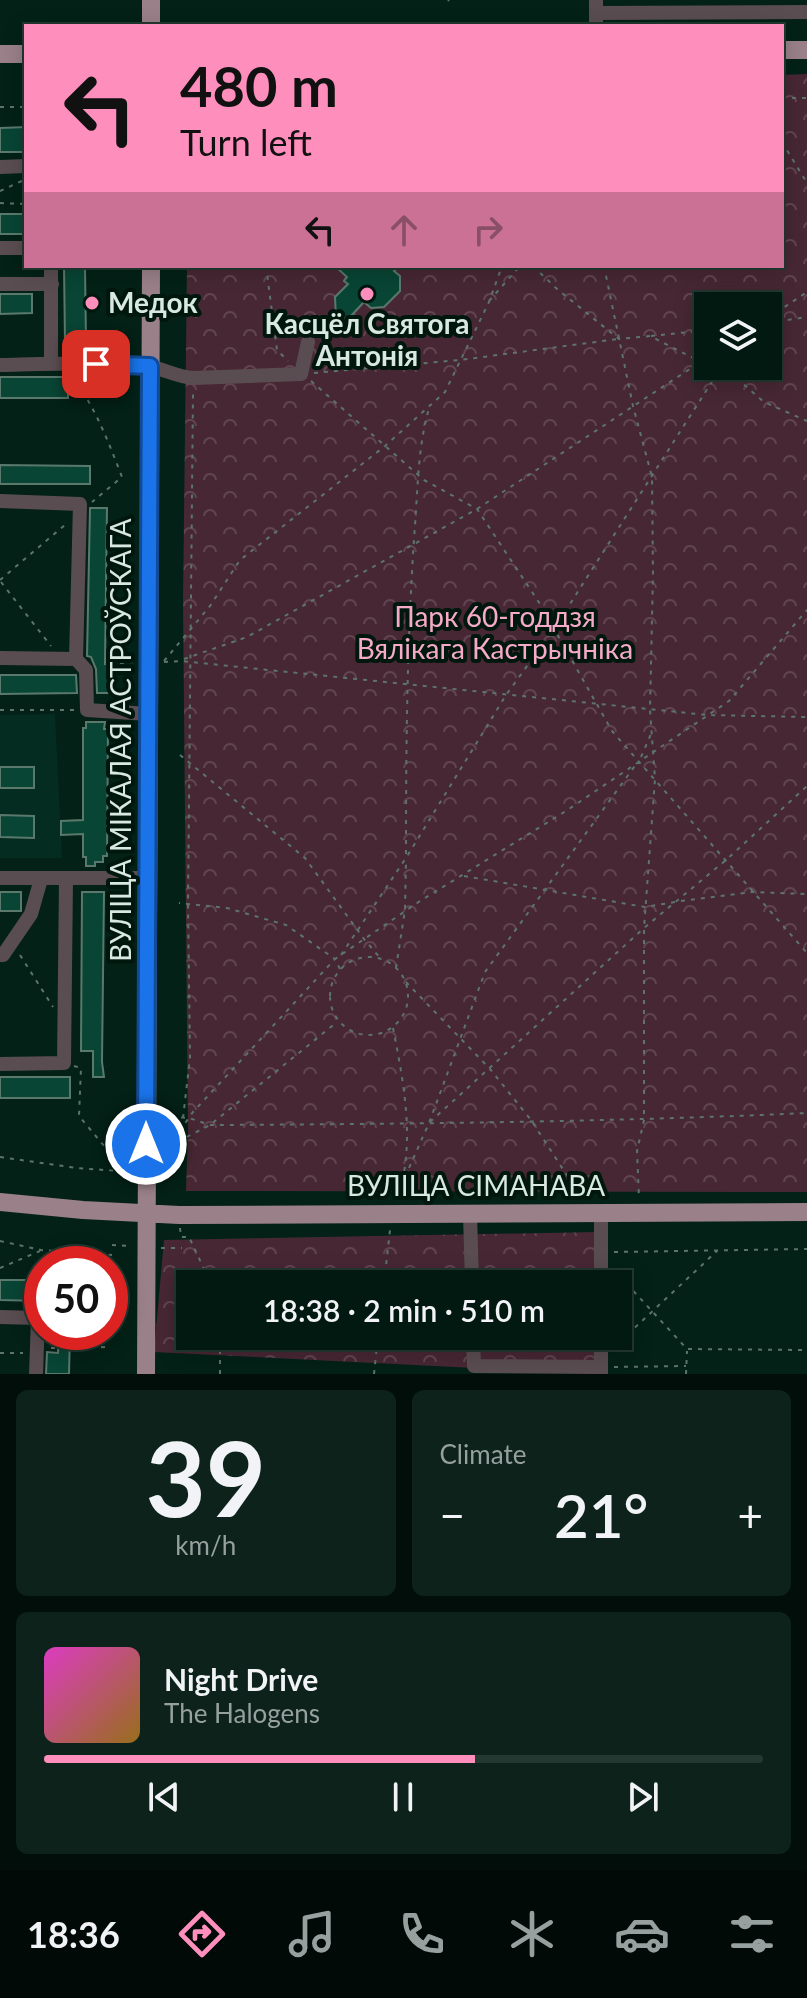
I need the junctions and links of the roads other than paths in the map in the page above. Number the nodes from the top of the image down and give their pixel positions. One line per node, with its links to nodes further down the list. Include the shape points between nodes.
1 (151, 0): 4 (main road)
2 (807, 12): 3 (lane)
3 (596, 13)
4 (151, 24)
5 (784, 50): 6 (main road)
6 (807, 50)
7 (0, 54): 8 (main road)
8 (24, 54)
9 (24, 166): 10 (lane)
10 (0, 167)
11 (0, 248): 12 (lane)
12 (24, 248)
13 (51, 268): 16 (lane)
14 (151, 268): 20 (main road, ВУЛІЦА МІКАЛАЯ АСТРОЎСКАГА)
15 (0, 284): 16 (lane)
16 (52, 284): 18 (lane)
17 (308, 342): 20 (lane, via 301,374 183,378)
18 (51, 364): 19 (lane); 20 (lane)
19 (0, 365)
20 (150, 366): 24 (main road, ВУЛІЦА МІКАЛАЯ АСТРОЎСКАГА)
21 (0, 501): 23 (lane, via 80,504)
22 (0, 658): 23 (lane)
23 (69, 659): 24 (lane, via 86,670 87,710)
24 (149, 714): 26 (main road, ВУЛІЦА МІКАЛАЯ АСТРОЎСКАГА)
25 (0, 878): 27 (lane)
26 (148, 878): 28 (lane); 33 (main road, ВУЛІЦА МІКАЛАЯ АСТРОЎСКАГА)
27 (41, 879): 28 (lane); 29 (lane, via 31,914)
28 (66, 879): 30 (lane, via 64,1063)
29 (1, 956)
30 (0, 1064)
31 (0, 1202): 33 (main road, ВУЛІЦА СІМАНАВА)
32 (807, 1212): 35 (main road, ВУЛІЦА СІМАНАВА)
33 (146, 1213): 34 (main road, ВУЛІЦА СІМАНАВА); 42 (main road)
34 (470, 1213): 35 (main road, ВУЛІЦА СІМАНАВА); 36 (lane)
35 (596, 1213): 37 (lane)
36 (472, 1270)
37 (601, 1270)
38 (0, 1317): 41 (lane, via 38,1318)
39 (473, 1350): 40 (lane, via 474,1366)
40 (601, 1367)
41 (36, 1374)
42 (146, 1374)

